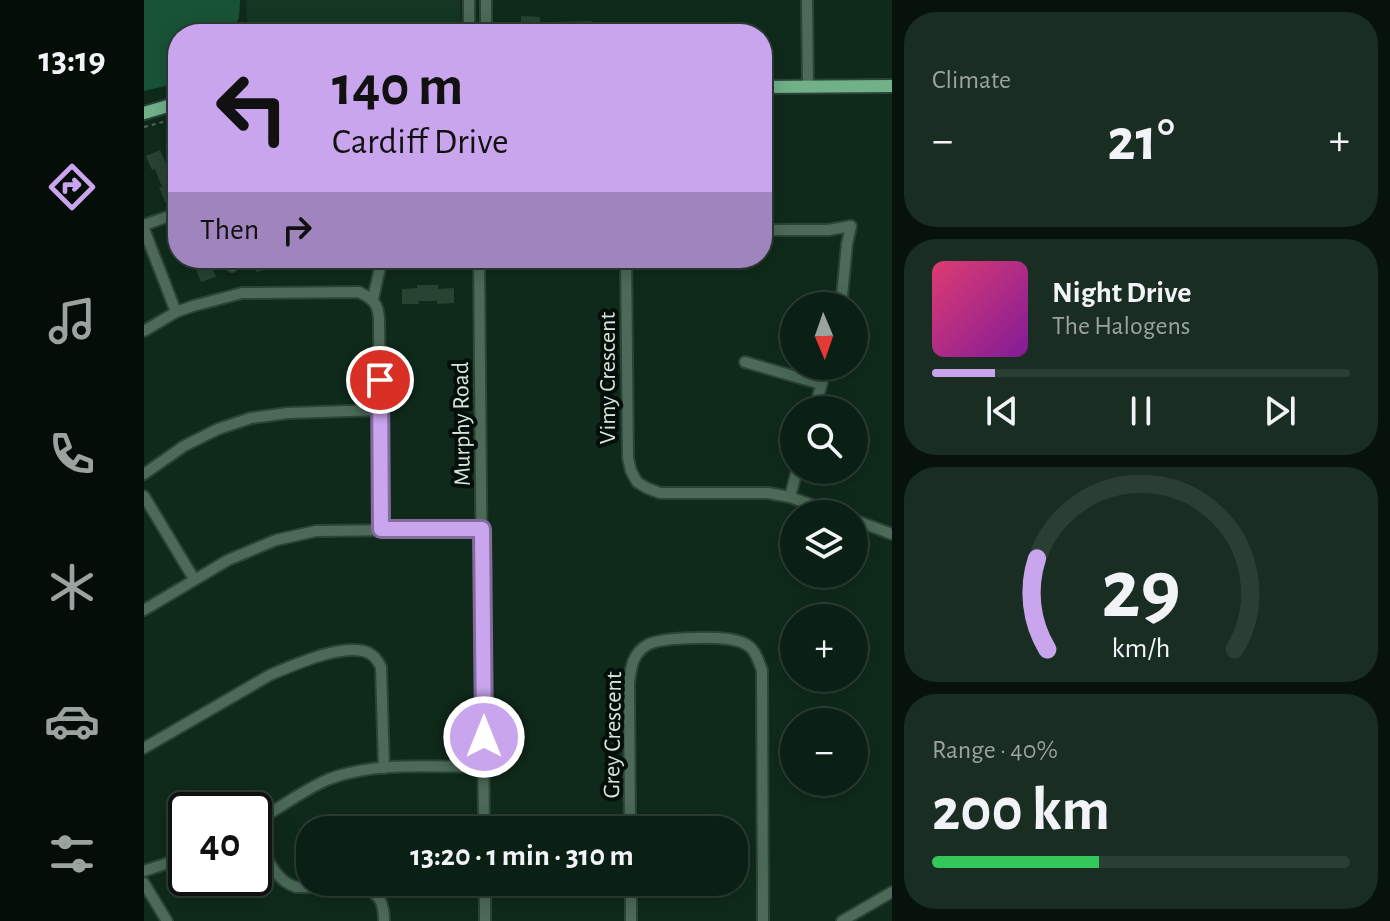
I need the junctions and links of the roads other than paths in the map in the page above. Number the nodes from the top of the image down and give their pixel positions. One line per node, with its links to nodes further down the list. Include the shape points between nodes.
1 (469, 0): 4 (street)
2 (486, 0): 5 (street)
3 (807, 0): 8 (street)
4 (469, 24)
5 (486, 24)
6 (892, 86): 8 (main road)
7 (772, 87): 8 (main road)
8 (808, 87)
9 (168, 106): 10 (main road)
10 (144, 113)
11 (168, 217): 12 (street)
12 (144, 227): 19 (street)
13 (772, 230): 17 (street, via 851,226)
14 (380, 268): 18 (street)
15 (479, 268): 33 (street, Murphy Road)
16 (626, 268): 29 (street, Vimy Crescent, via 628,458 637,482 660,493)
17 (842, 292)
18 (373, 299): 19 (street, via 359,292 242,293); 25 (street, via 379,319)
19 (176, 312): 20 (street)
20 (144, 331)
21 (745, 362): 23 (street)
22 (822, 380): 23 (street)
23 (821, 384): 24 (street)
24 (818, 396)
25 (380, 410): 26 (street, via 251,418 184,446); 32 (street)
26 (144, 474)
27 (793, 484): 29 (street)
28 (144, 496): 35 (street)
29 (790, 497): 30 (street, Vimy Crescent)
30 (798, 500)
31 (868, 525): 34 (street)
32 (381, 529): 33 (street); 35 (street, via 316,531 276,540)
33 (482, 529): 38 (street, Murphy Road)
34 (892, 534)
35 (194, 579): 36 (street)
36 (144, 610)
37 (144, 748): 39 (street, via 270,675 357,650 377,658 381,667)
38 (484, 767): 39 (street); 41 (street, Murphy Road)
39 (384, 768): 40 (street, via 329,780)
40 (272, 813)
41 (484, 816)
42 (630, 816): 54 (street, Grey Crescent, via 629,683 639,652 660,640 729,639 750,648 762,670)
43 (168, 863): 45 (street)
44 (272, 865): 51 (street, via 280,879 296,887 372,891 384,908)
45 (144, 871)
46 (144, 883): 50 (street)
47 (892, 892): 55 (street)
48 (485, 896): 52 (street)
49 (631, 896): 53 (street)
50 (167, 921)
51 (384, 921)
52 (485, 921)
53 (631, 921)
54 (763, 921)
55 (842, 921)

